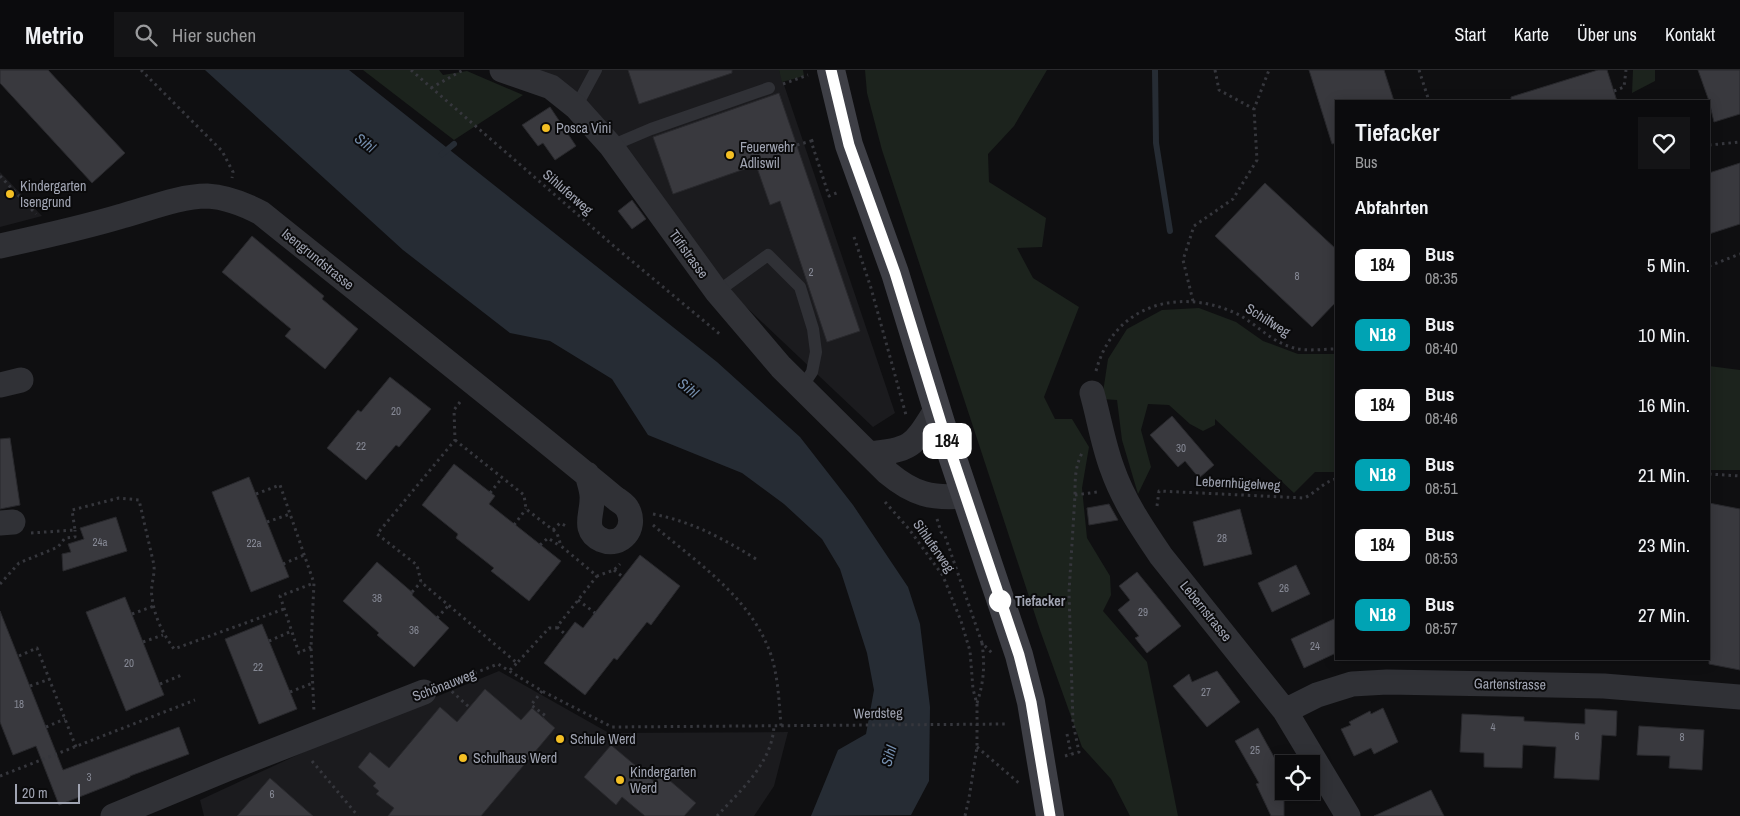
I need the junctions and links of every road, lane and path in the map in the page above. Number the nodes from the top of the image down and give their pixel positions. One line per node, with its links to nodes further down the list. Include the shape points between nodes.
1 (141, 70): 27 (path, via 222,151 233,172)
2 (411, 70): 12 (path, Sihluferweg)
3 (463, 70): 12 (path)
4 (502, 70): 16 (street, Tüfistrasse, via 552,87)
5 (596, 70): 16 (lane)
6 (808, 70): 11 (path)
7 (1215, 70): 17 (path, via 1219,90)
8 (1269, 70): 17 (path)
9 (1419, 70): 15 (path)
10 (1626, 70): 14 (path, via 1624,87)
11 (817, 76): 13 (path); 41 (main road, via 849,145 895,273)
12 (431, 88): 36 (path, Sihluferweg)
13 (769, 88): 22 (lane)
14 (1614, 91)
15 (1429, 100)
16 (576, 107): 22 (street, Tüfistrasse)
17 (1254, 109): 35 (path, via 1257,160 1233,199 1194,226 1183,260)
18 (816, 139): 19 (path)
19 (811, 141): 21 (path); 26 (path, via 828,196)
20 (1740, 142): 23 (path)
21 (797, 145)
22 (611, 146): 34 (street, Tüfistrasse)
23 (1710, 146)
24 (0, 176): 29 (path)
25 (836, 183): 26 (path)
26 (839, 192): 28 (path)
27 (226, 198): 31 (street, Isengrundstrasse, via 185,199 74,230); 38 (street, Isengrundstrasse, via 261,213)
28 (842, 201)
29 (40, 218)
30 (854, 236): 42 (path)
31 (0, 246)
32 (1740, 254): 33 (path)
33 (1710, 266)
34 (717, 292): 39 (street, Tüfistrasse, via 777,372); 39 (lane, via 768,254 800,287 813,329 816,352 812,372)
35 (1193, 301): 37 (path, Schilfweg, via 1234,312 1272,339 1292,348); 40 (path, Schilfweg, via 1149,308 1118,328 1099,358)
36 (712, 328)
37 (1335, 349)
38 (476, 385): 44 (path, via 454,410); 46 (street, Isengrundstrasse)
39 (802, 387): 45 (street, Tüfistrasse)
40 (1092, 393): 43 (street, Lebernstrasse)
41 (936, 410): 45 (street, via 912,444); 55 (main road)
42 (906, 420)
43 (1103, 436): 54 (path, via 1092,440 1084,449 1077,464); 111 (street, Lebernstrasse, via 1119,486 1142,529)
44 (455, 440): 49 (path); 76 (path, via 377,534 417,565)
45 (869, 454): 55 (street, Tüfistrasse, via 904,486 944,498)
46 (586, 474): 57 (street, Isengrundstrasse); 57 (street, via 592,500 589,525 595,536 604,541 624,537 631,527)
47 (1710, 474): 48 (path)
48 (1740, 476)
49 (502, 478): 52 (path); 59 (path, via 524,495)
50 (1335, 479): 58 (path, Lebernhügelweg, via 1304,498 1159,491)
51 (1105, 492): 54 (path)
52 (490, 493)
53 (256, 494): 60 (path, via 280,485)
54 (1075, 495): 123 (path, via 1069,592 1073,723 1079,752)
55 (964, 496): 131 (main road, via 1019,655 1033,712)
56 (882, 499): 109 (path, Sihluferweg, via 909,529 943,576 970,651)
57 (628, 508): 117 (path, via 714,576 746,608 769,647 778,687)
58 (1157, 508)
59 (526, 509): 64 (path); 68 (path, via 557,533)
60 (290, 514): 63 (path); 69 (path)
61 (652, 514): 70 (path, via 672,518 721,537)
62 (6, 522): 65 (path, via 15,534)
63 (267, 522)
64 (514, 525)
65 (75, 530): 77 (path, via 75,537 65,538 58,547 19,563); 82 (path, via 72,510 119,498 139,500 154,565 151,596)
66 (941, 532): 93 (path)
67 (540, 545): 68 (path, via 548,538)
68 (561, 546): 74 (path)
69 (304, 555): 72 (path); 78 (path)
70 (756, 560)
71 (622, 561): 73 (path)
72 (284, 564)
73 (614, 570): 74 (path); 75 (path)
74 (597, 576): 80 (path)
75 (623, 577)
76 (421, 582): 79 (path); 81 (path)
77 (0, 584)
78 (314, 584): 83 (path, via 280,596); 94 (path)
79 (412, 592)
80 (578, 600): 84 (path); 87 (path)
81 (448, 605): 86 (path); 97 (path)
82 (154, 606): 85 (path); 90 (path)
83 (284, 609): 88 (path); 90 (path, via 174,649)
84 (595, 613)
85 (132, 614)
86 (437, 618)
87 (557, 627): 89 (path); 97 (path, via 549,628)
88 (292, 632): 91 (path); 94 (path, via 299,652)
89 (565, 634)
90 (163, 635): 92 (path)
91 (269, 641)
92 (143, 642)
93 (982, 643): 95 (path); 109 (path, via 984,682)
94 (310, 647): 101 (path)
95 (991, 652)
96 (19, 656): 100 (path, via 37,648)
97 (517, 663): 98 (path)
98 (510, 670): 104 (path, Schönauweg, via 498,664); 105 (path, Schönauweg)
99 (184, 674): 102 (path)
100 (50, 679): 103 (path); 113 (path)
101 (313, 683): 106 (path); 120 (path)
102 (160, 684)
103 (30, 686)
104 (434, 688): 110 (path); 120 (street, Schönauweg)
105 (542, 690): 112 (path, via 531,705 546,716); 116 (path, Schönauweg, via 612,727)
106 (290, 692)
107 (1740, 697): 111 (street, Gartenstrasse, via 1604,686 1387,682 1352,684 1317,695)
108 (195, 700): 121 (path)
109 (977, 704): 114 (path, Sihluferweg)
110 (469, 707)
111 (1285, 711): 132 (street, Lebernstrasse)
112 (544, 718)
113 (65, 720): 118 (path); 121 (path)
114 (977, 724): 115 (path, Werdsteg); 117 (path, Werdsteg); 122 (path, Sihluferweg)
115 (1007, 724)
116 (774, 726): 117 (path, Schönauweg); 129 (path, via 774,738 765,758 752,778)
117 (781, 726)
118 (46, 727)
119 (1067, 734): 123 (path)
120 (312, 745): 127 (street, Schönauweg, via 227,768); 128 (path)
121 (76, 747): 125 (path)
122 (977, 747): 126 (path); 130 (path, Sihluferweg)
123 (1072, 754): 124 (path)
124 (1064, 756)
125 (0, 776)
126 (1024, 788)
127 (112, 816)
128 (358, 816)
129 (717, 816)
130 (965, 816)
131 (1050, 816)
132 (1348, 816)

